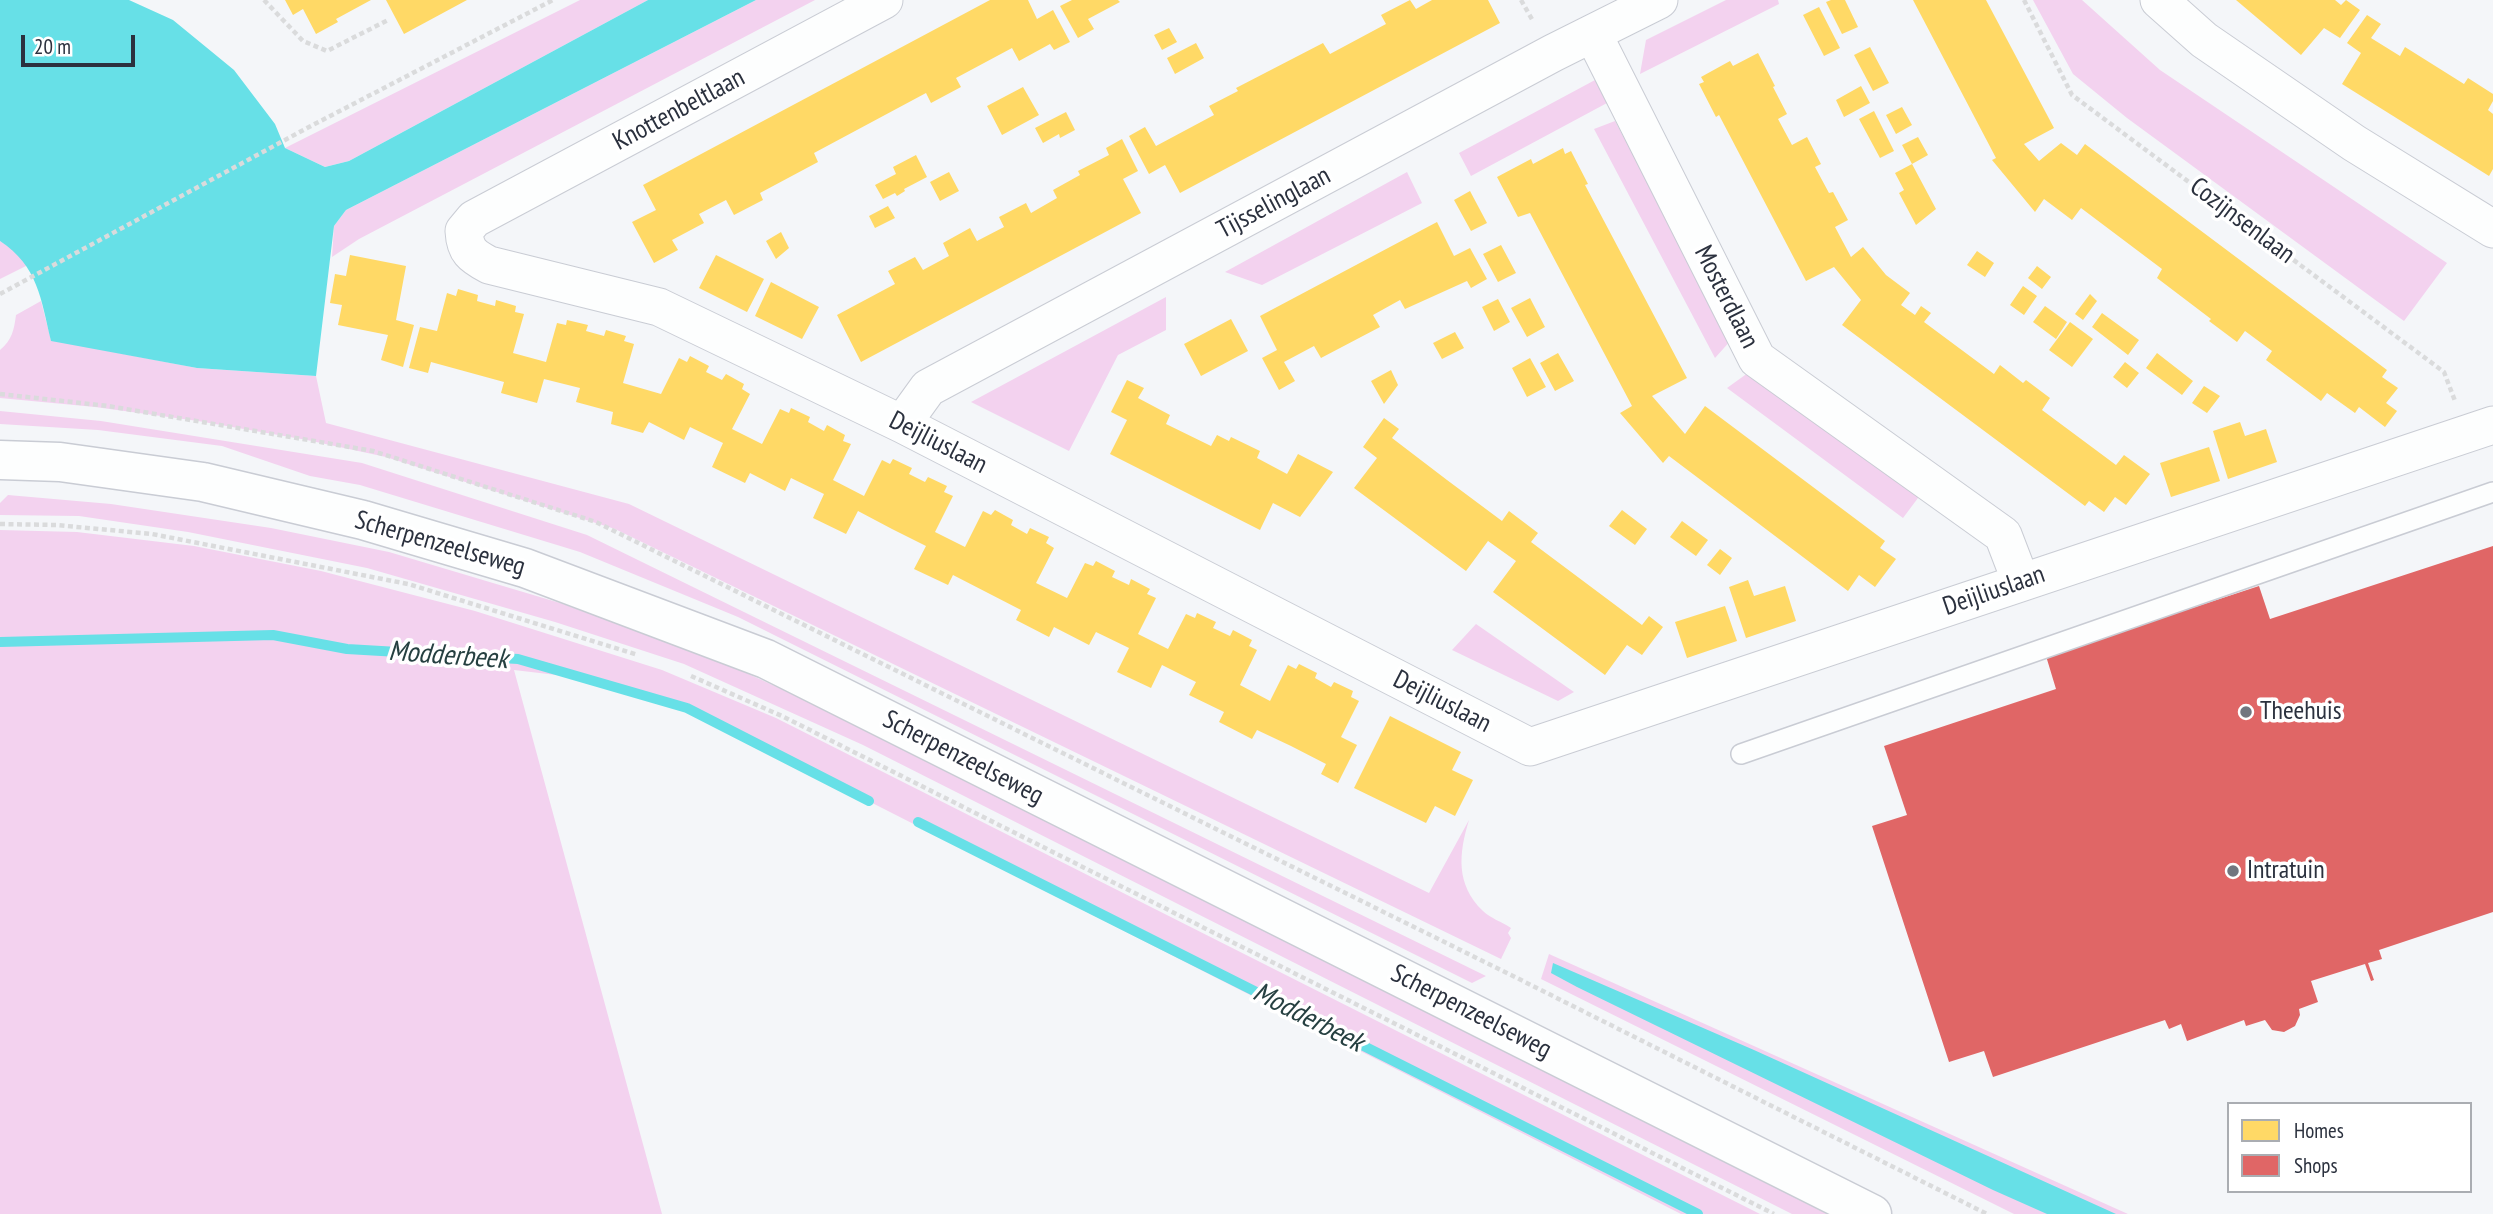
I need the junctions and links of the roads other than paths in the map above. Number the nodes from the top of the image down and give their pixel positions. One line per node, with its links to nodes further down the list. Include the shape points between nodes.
1 (884, 0): 5 (street, Knottenbeltlaan)
2 (1659, 0): 4 (street, Tijsselinglaan)
3 (2160, 0): 6 (street, via 2204,40 2342,135)
4 (1593, 34): 7 (street, Tijsselinglaan, via 928,388); 11 (street, Mosterdlaan, via 1757,359 2003,535)
5 (474, 219): 7 (street, Deijliuslaan, via 464,231 465,244 489,265 659,307)
6 (2493, 229)
7 (902, 424): 11 (street, Deijliuslaan, via 1530,747)
8 (2480, 429): 11 (street, Deijliuslaan)
9 (0, 460): 13 (main road, Scherpenzeelseweg, via 61,462 203,482 363,520 525,568 766,659)
10 (2493, 492): 12 (lane)
11 (2021, 582)
12 (1741, 754)
13 (1872, 1214)

